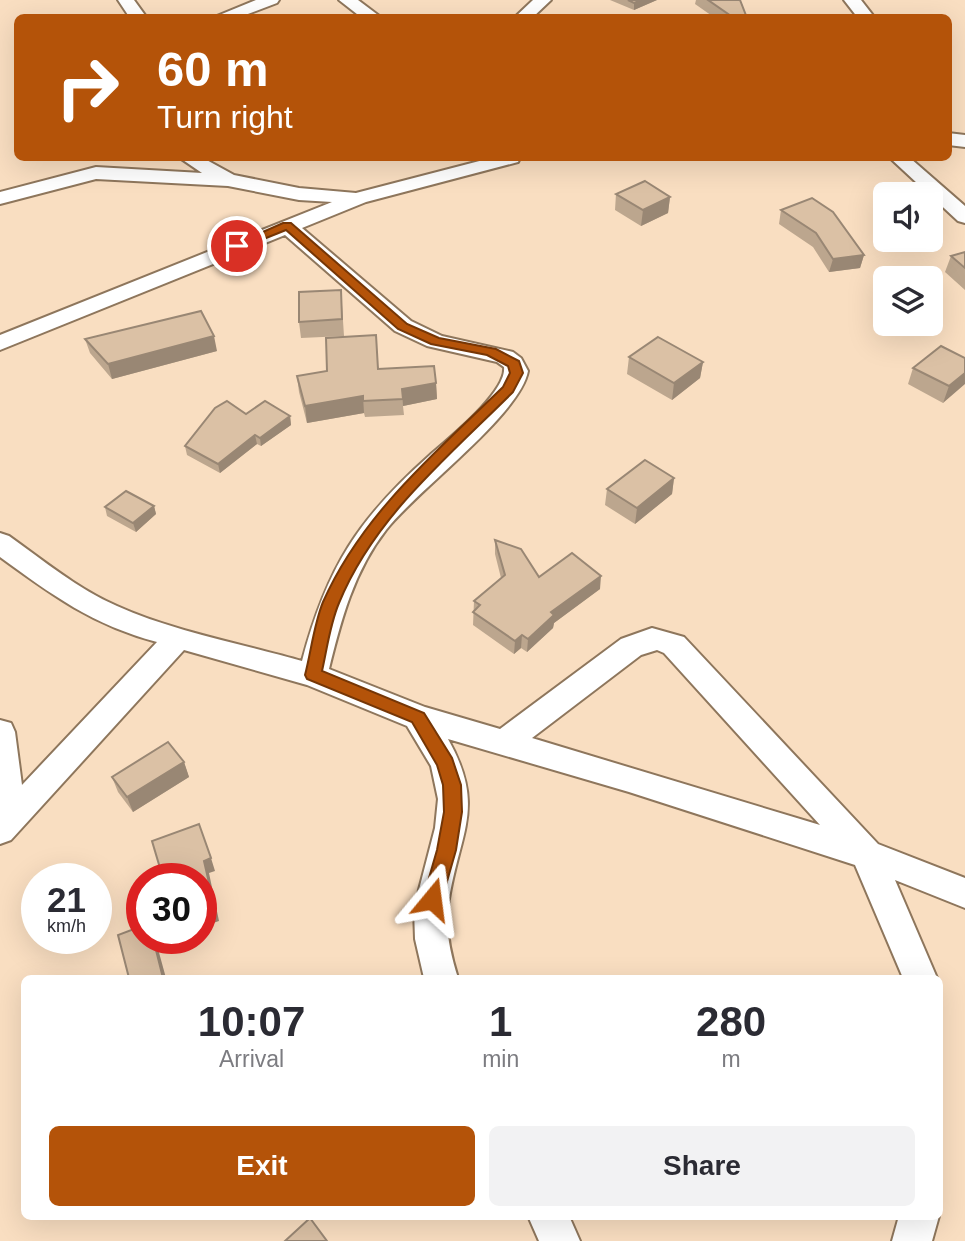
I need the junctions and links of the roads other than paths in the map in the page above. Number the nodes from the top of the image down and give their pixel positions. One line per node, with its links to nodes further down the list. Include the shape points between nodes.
1 (271, 0): 5 (street)
2 (347, 0): 6 (street)
3 (543, 0): 7 (street)
4 (852, 0): 8 (street)
5 (231, 14)
6 (367, 14)
7 (527, 14)
8 (864, 14)
9 (195, 161): 12 (street)
10 (499, 161): 14 (street)
11 (902, 161): 15 (street)
12 (228, 180): 13 (street, via 96,173); 14 (street, via 299,194)
13 (0, 198)
14 (359, 198): 16 (street)
15 (965, 217)
16 (287, 226): 17 (street); 20 (street, via 403,327 435,341 505,357 516,373 509,389 393,503 359,548 330,605)
17 (0, 343)
18 (0, 543): 19 (street, via 77,598 108,614)
19 (179, 637): 20 (street); 24 (street)
20 (313, 675): 21 (street)
21 (418, 718): 23 (street); 27 (street, via 452,785 447,850 432,899 435,964)
22 (0, 732): 24 (street)
23 (505, 743): 25 (street); 25 (street, via 631,647 656,638 683,654)
24 (5, 824)
25 (867, 854): 26 (street); 28 (street)
26 (965, 893)
27 (440, 975)
28 (919, 975)
29 (550, 1220): 31 (street)
30 (918, 1220): 32 (street)
31 (560, 1241)
32 (912, 1241)

